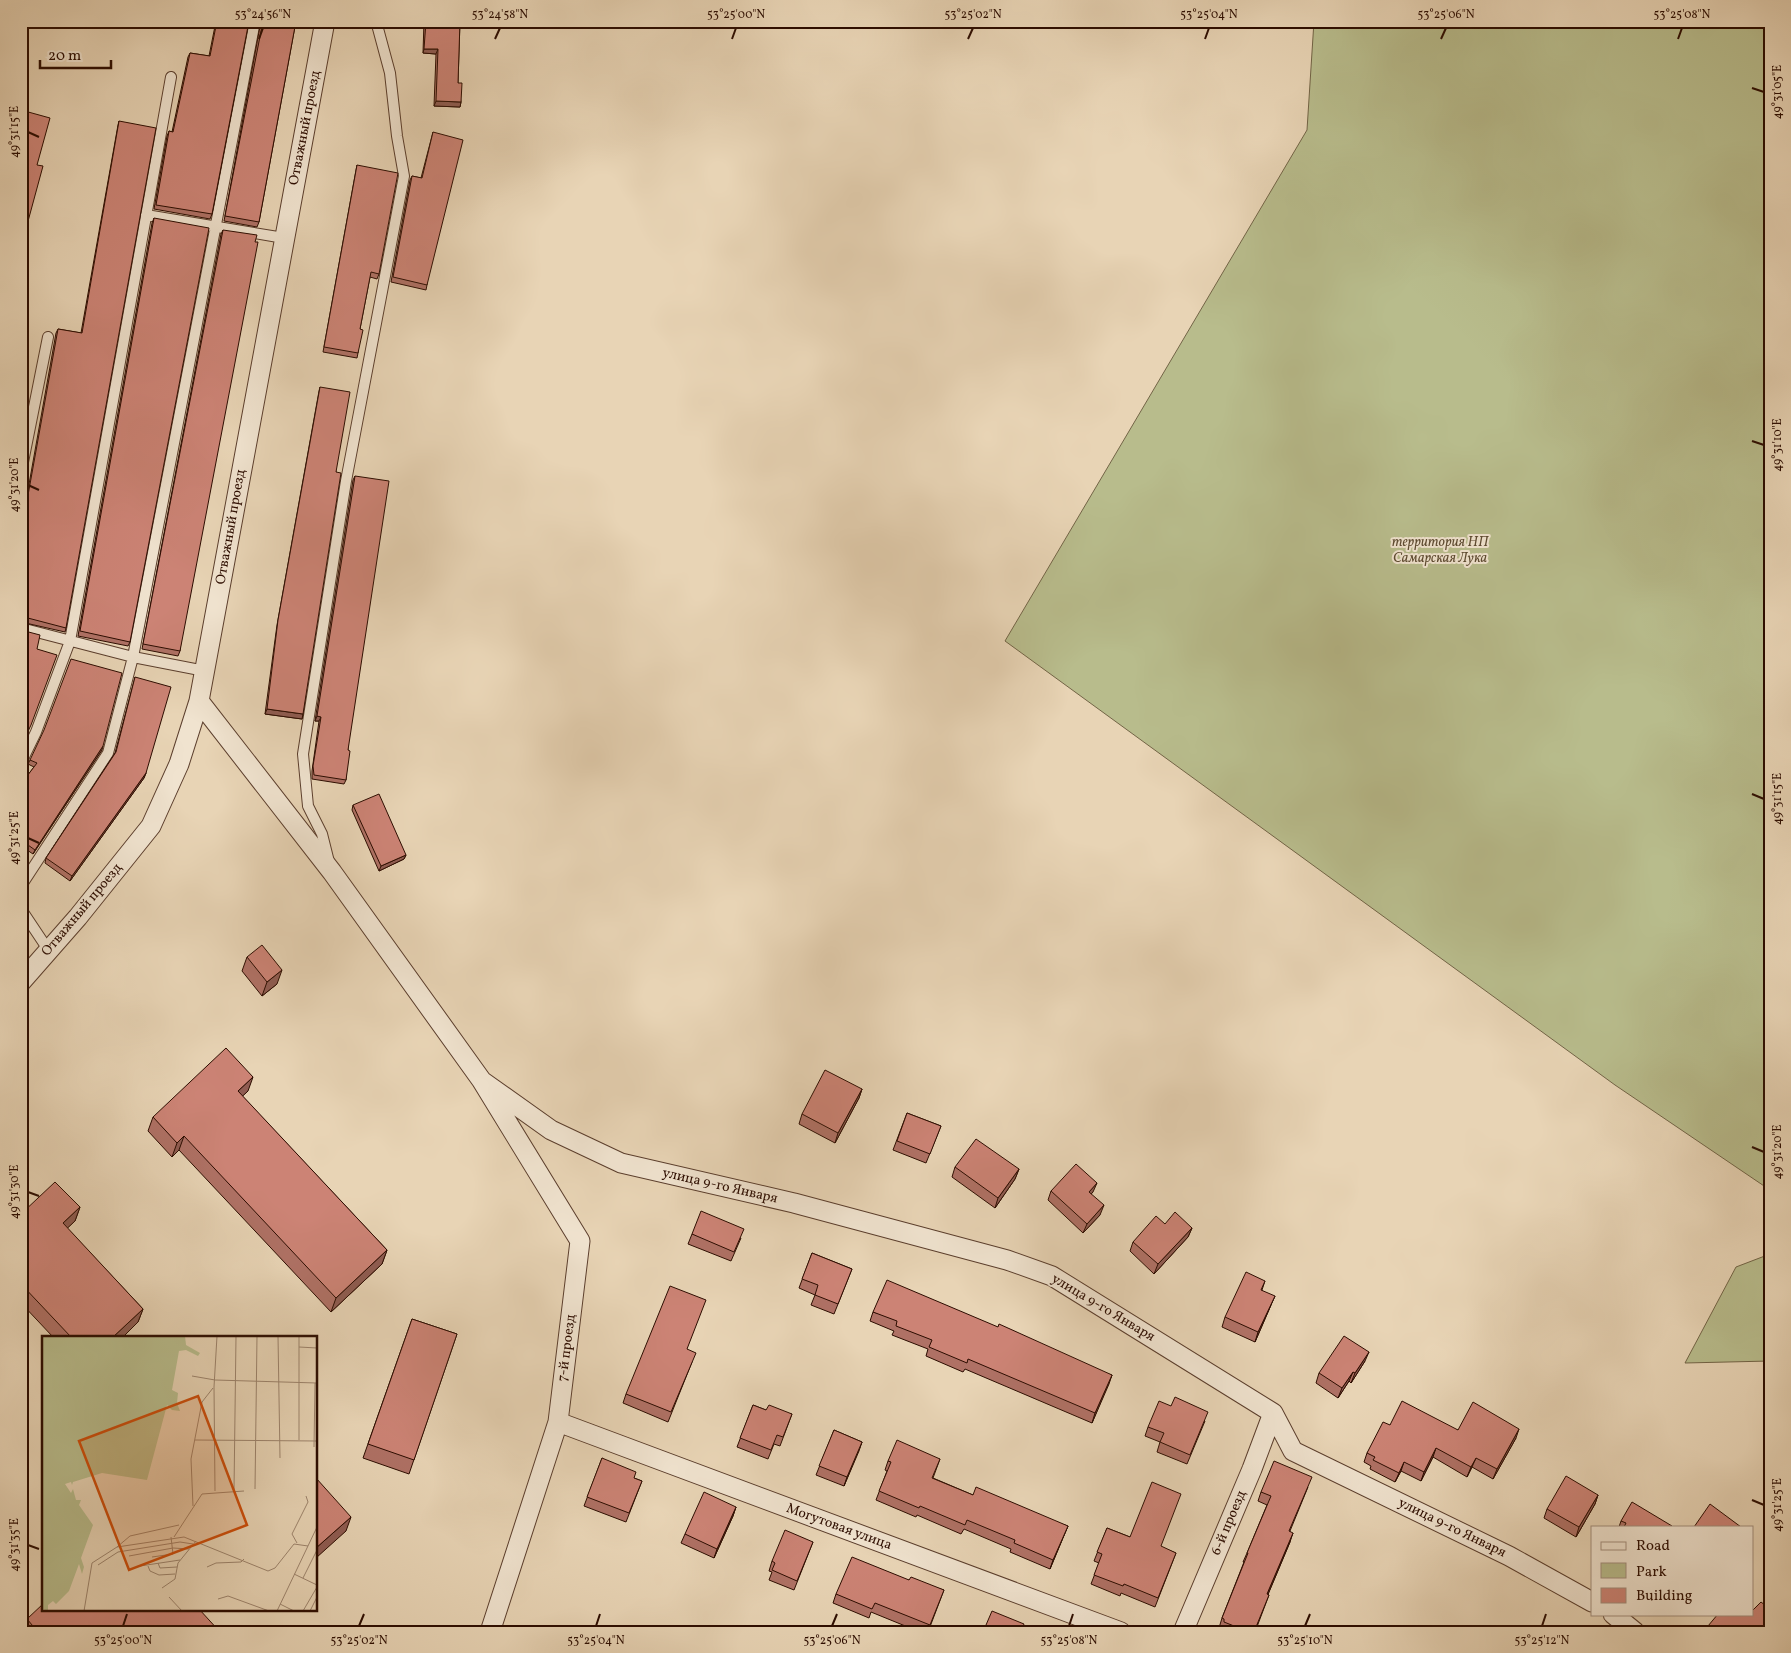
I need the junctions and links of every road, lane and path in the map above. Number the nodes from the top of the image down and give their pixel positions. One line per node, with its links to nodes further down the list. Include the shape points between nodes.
1 (256, 21): 6 (lane)
2 (325, 21): 7 (street, Отважный проезд)
3 (376, 21): 16 (lane, via 390,73 404,176 346,481 303,754 308,806 322,834)
4 (171, 77): 5 (lane)
5 (146, 214): 6 (lane); 11 (lane)
6 (215, 226): 7 (lane); 12 (lane)
7 (284, 238): 13 (street, Отважный проезд)
8 (48, 337): 9 (lane)
9 (21, 472)
10 (21, 628): 11 (lane)
11 (70, 640): 12 (lane); 15 (lane, via 36,732)
12 (132, 656): 13 (lane); 17 (lane, via 108,753)
13 (204, 671): 14 (street, Отважный проезд)
14 (199, 701): 16 (street); 19 (street, Отважный проезд, via 179,764 151,826)
15 (21, 762)
16 (332, 872): 21 (street)
17 (21, 886)
18 (21, 909): 19 (lane)
19 (49, 950): 20 (street, Отважный проезд)
20 (21, 982)
21 (482, 1081): 22 (street, улица 9-го Января, via 551,1130 621,1163 803,1206 1007,1260 1052,1276); 23 (street, 7-й проезд, via 580,1240)
22 (1273, 1412): 24 (street, улица 9-го Января, via 1294,1451 1509,1556); 28 (street, 6-й проезд)
23 (558, 1422): 26 (street, 7-й проезд); 27 (street, Могутовая улица)
24 (1591, 1601)
25 (1615, 1616): 29 (street)
26 (490, 1632)
27 (1121, 1632)
28 (1183, 1632)
29 (1635, 1632)

